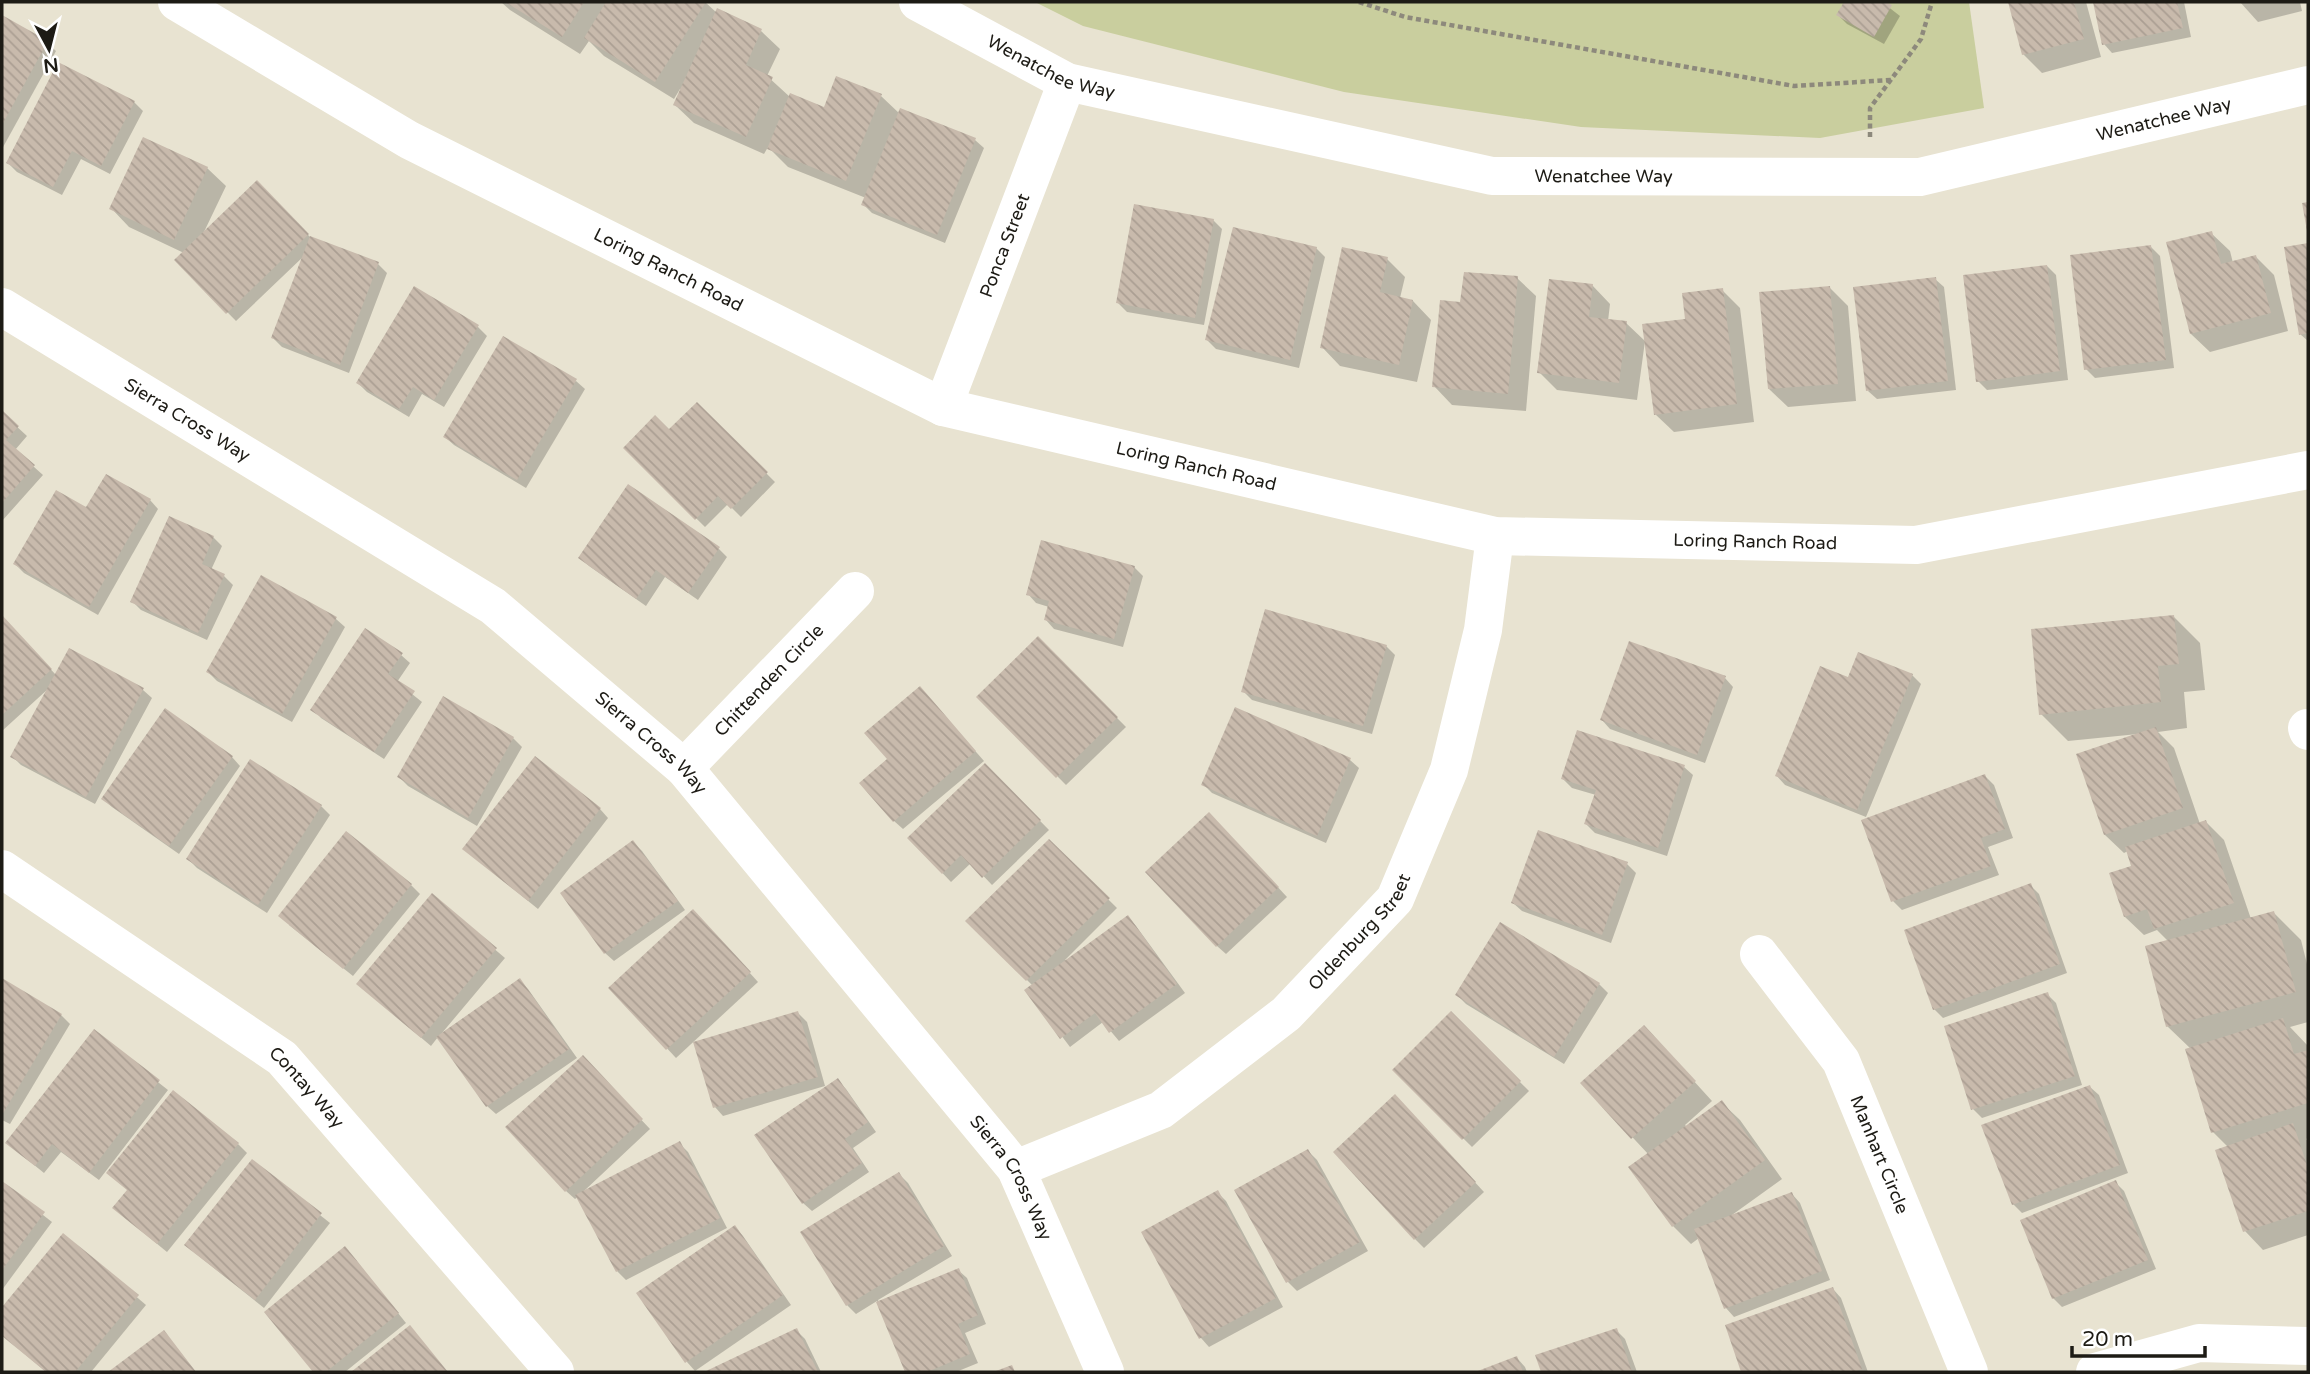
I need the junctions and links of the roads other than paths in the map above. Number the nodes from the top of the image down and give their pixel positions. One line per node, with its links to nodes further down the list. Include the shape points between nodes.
1 (177, 2): 6 (street, Loring Ranch Road, via 409,140)
2 (918, 2): 3 (street, Wenatchee Way)
3 (1067, 82): 4 (street, Wenatchee Way, via 1492,176 1920,177); 6 (street, Ponca Street)
4 (2308, 85)
5 (2, 307): 10 (street, Sierra Cross Way, via 493,606)
6 (943, 407): 8 (street, Loring Ranch Road)
7 (2308, 470): 8 (street, Loring Ranch Road, via 1916,545)
8 (1495, 536): 13 (street, Oldenburg Street, via 1483,630 1449,770 1395,899 1286,1014 1161,1110)
9 (855, 591): 10 (street, Chittenden Circle)
10 (684, 768): 13 (street, Sierra Cross Way)
11 (2, 869): 15 (street, Contay Way, via 282,1058)
12 (1759, 954): 17 (street, Manhart Circle, via 1841,1061)
13 (1016, 1169): 16 (street, Sierra Cross Way)
14 (2308, 1346): 18 (street, via 2199,1343)
15 (555, 1372)
16 (1105, 1372)
17 (1969, 1372)
18 (2095, 1372)

